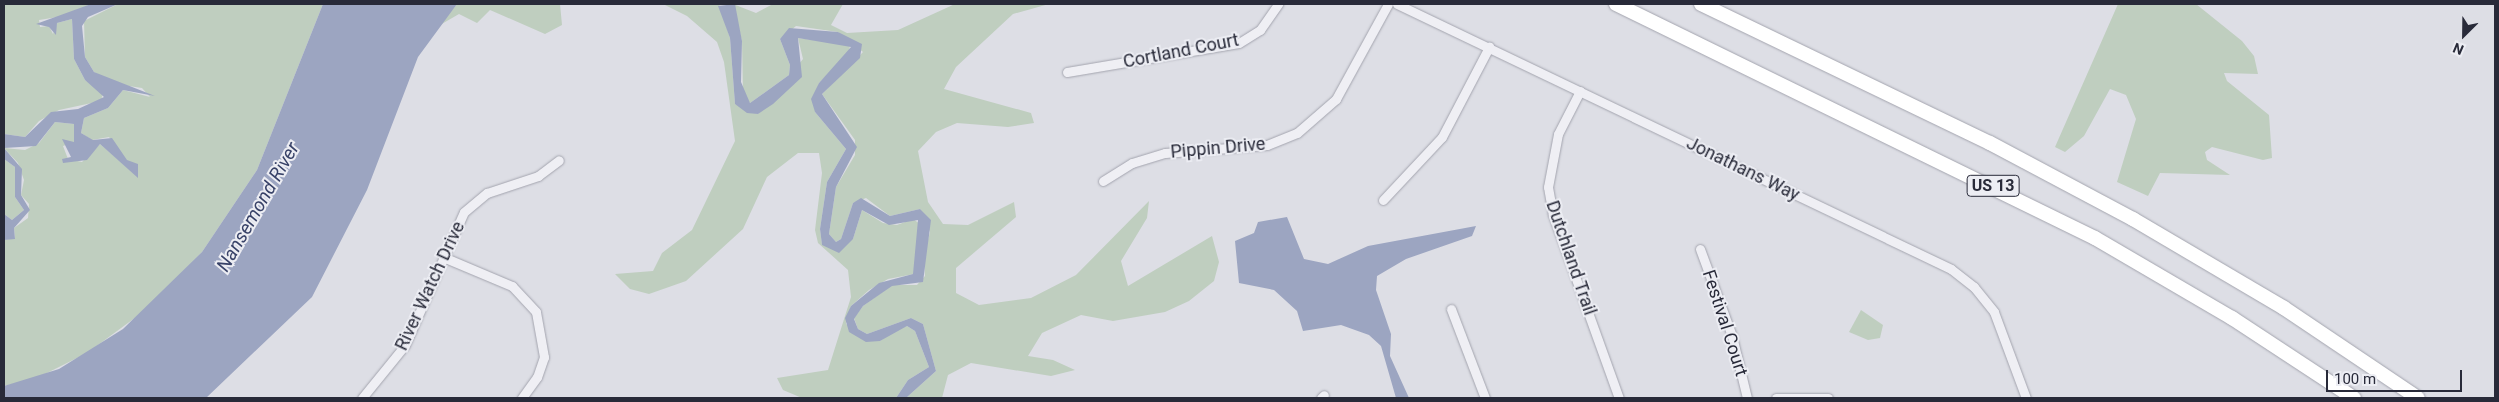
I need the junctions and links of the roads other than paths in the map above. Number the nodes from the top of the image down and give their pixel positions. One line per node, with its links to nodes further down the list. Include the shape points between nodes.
1 (1278, 4): 7 (street, Cortland Court, via 1260,30 1239,43)
2 (1388, 4): 10 (street, Pippin Drive, via 1336,99 1297,133 1267,145 1165,153 1132,163)
3 (1397, 4): 6 (street, Jonathans Way)
4 (1616, 4): 23 (highway, US 13, via 2095,238 2232,318)
5 (1701, 4): 24 (highway, US 13, via 1990,143 2125,214 2284,308)
6 (1489, 47): 8 (street, Jonathans Way); 11 (street, via 1442,137)
7 (1067, 72)
8 (1580, 91): 18 (street, Dutchland Trail, via 1558,134 1548,187 1553,216); 22 (street, Jonathans Way, via 1952,269 1974,287 1994,312)
9 (559, 160): 13 (street, River Watch Drive, via 538,176 499,188 471,204)
10 (1103, 181)
11 (1383, 200)
12 (1700, 249): 19 (street, Festival Court, via 1729,327)
13 (443, 257): 15 (street, River Watch Drive, via 405,345); 16 (street, via 512,286 536,312 544,357 537,377)
14 (1451, 309): 17 (street)
15 (362, 398)
16 (522, 398)
17 (1485, 398)
18 (1619, 398)
19 (1747, 398)
20 (1776, 398): 21 (street)
21 (1828, 398)
22 (2026, 398)
23 (2354, 398)
24 (2418, 398)

